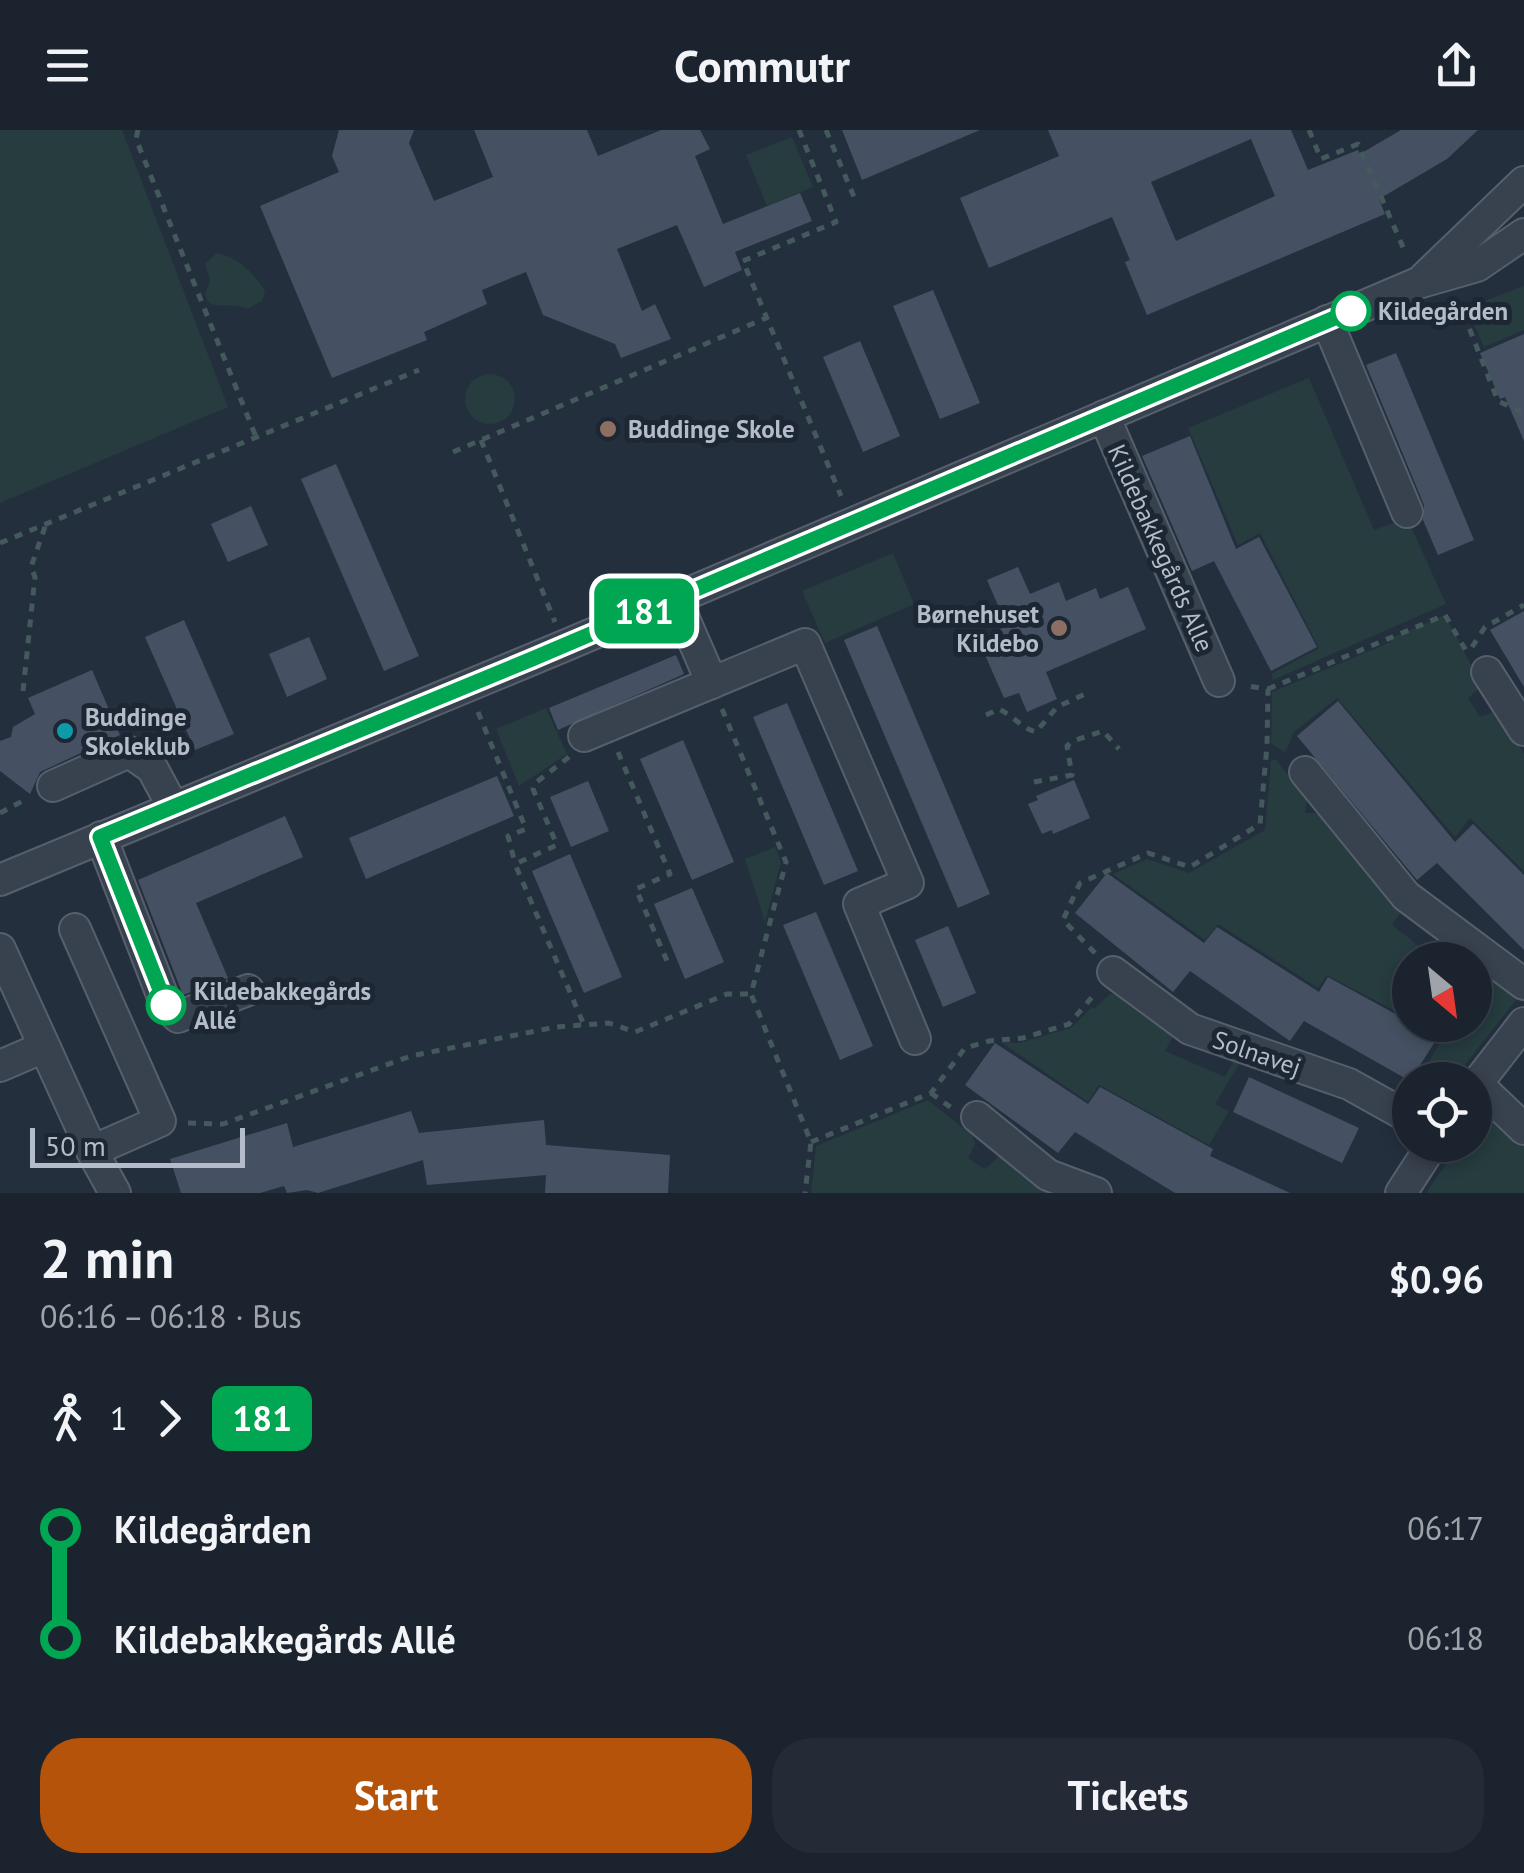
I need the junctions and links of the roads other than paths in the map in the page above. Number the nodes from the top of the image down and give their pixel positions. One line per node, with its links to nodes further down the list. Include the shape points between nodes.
1 (1524, 182): 3 (street, Kildebakkegårds Alle)
2 (1524, 234): 3 (street, Kildebakkegårds Alle, via 1477,266)
3 (1418, 283): 4 (street, Kildebakkegårds Alle)
4 (1327, 321): 5 (street, Kildebakkegårds Alle); 6 (street)
5 (1104, 416): 7 (street, Kildebakkegårds Alle); 9 (street, Kildebakkegårds Alle)
6 (1407, 512)
7 (675, 598): 10 (street); 15 (street, Kildebakkegårds Alle)
8 (1478, 663): 11 (street)
9 (1219, 681)
10 (712, 683): 12 (street); 24 (street, via 804,644 908,883 859,904)
11 (1524, 730)
12 (596, 731)
13 (1305, 772): 21 (street, via 1406,896)
14 (52, 786): 15 (street, via 129,752 152,768)
15 (173, 807): 16 (street, Kildebakkegårds Alle)
16 (100, 837): 17 (street, Kildebakkegårds Alle); 22 (street, via 166,1005 178,1017)
17 (0, 880)
18 (75, 929): 32 (street, via 160,1121)
19 (0, 949): 25 (street)
20 (1113, 972): 29 (street, Solnavej, via 1190,1030 1349,1084)
21 (1524, 984)
22 (248, 990)
23 (1524, 1023): 26 (street)
24 (915, 1039)
25 (44, 1047): 27 (street); 32 (street)
26 (1492, 1064)
27 (0, 1066)
28 (1492, 1100): 31 (street)
29 (1392, 1108)
30 (977, 1117): 35 (street, via 1048,1175)
31 (1524, 1129)
32 (92, 1151): 34 (street)
33 (1421, 1162): 36 (street)
34 (115, 1193)
35 (1096, 1193)
36 (1401, 1193)

